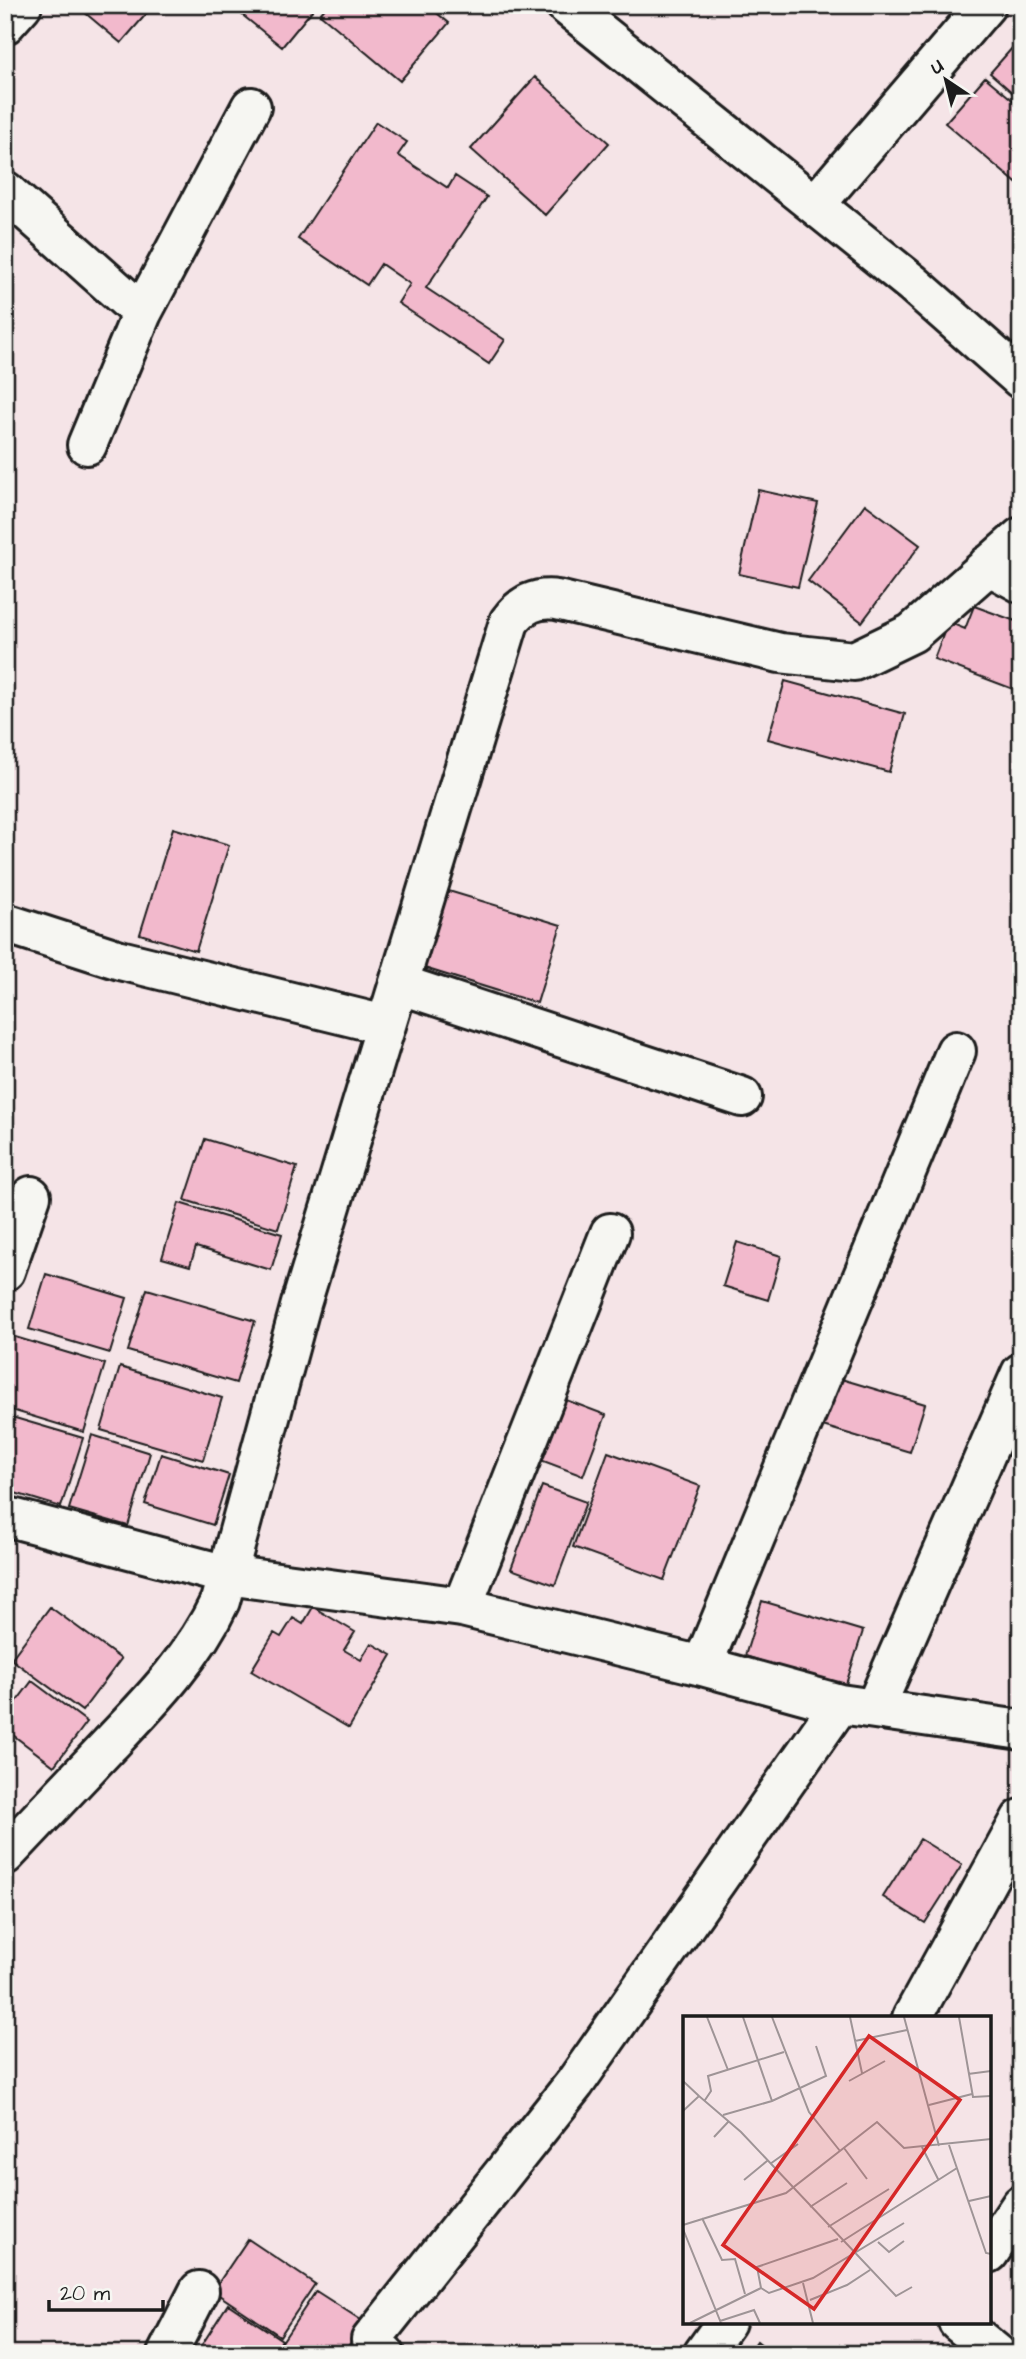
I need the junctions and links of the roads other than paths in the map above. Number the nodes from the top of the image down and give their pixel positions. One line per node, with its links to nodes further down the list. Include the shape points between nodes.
1 (22, 5): 4 (street)
2 (566, 5): 7 (street)
3 (986, 5): 7 (street)
4 (5, 24)
5 (251, 107): 8 (street)
6 (5, 191): 8 (street)
7 (815, 205): 9 (street)
8 (142, 313): 10 (street)
9 (1021, 379)
10 (87, 445)
11 (1021, 537): 12 (street)
12 (1004, 574): 14 (street, via 912,633 854,661 780,653 544,598 516,612 509,622)
13 (5, 923): 15 (street, via 120,960)
14 (400, 984): 15 (street); 17 (street)
15 (385, 1025): 23 (street, via 301,1304)
16 (956, 1052): 25 (street)
17 (741, 1097)
18 (31, 1196): 20 (street)
19 (610, 1233): 24 (street)
20 (5, 1271)
21 (1021, 1373): 26 (street)
22 (5, 1516): 23 (street)
23 (227, 1575): 24 (street); 29 (street, via 207,1629 185,1660)
24 (462, 1607): 25 (street)
25 (702, 1666): 26 (street)
26 (858, 1706): 27 (street); 37 (street, via 575,2083 371,2340)
27 (1021, 1730)
28 (1021, 1819): 30 (street)
29 (5, 1855)
30 (913, 2016)
31 (1021, 2205): 32 (street)
32 (991, 2250)
33 (199, 2291): 36 (street)
34 (725, 2324): 38 (street)
35 (960, 2324): 39 (street)
36 (167, 2354)
37 (384, 2354)
38 (703, 2354)
39 (997, 2354)

